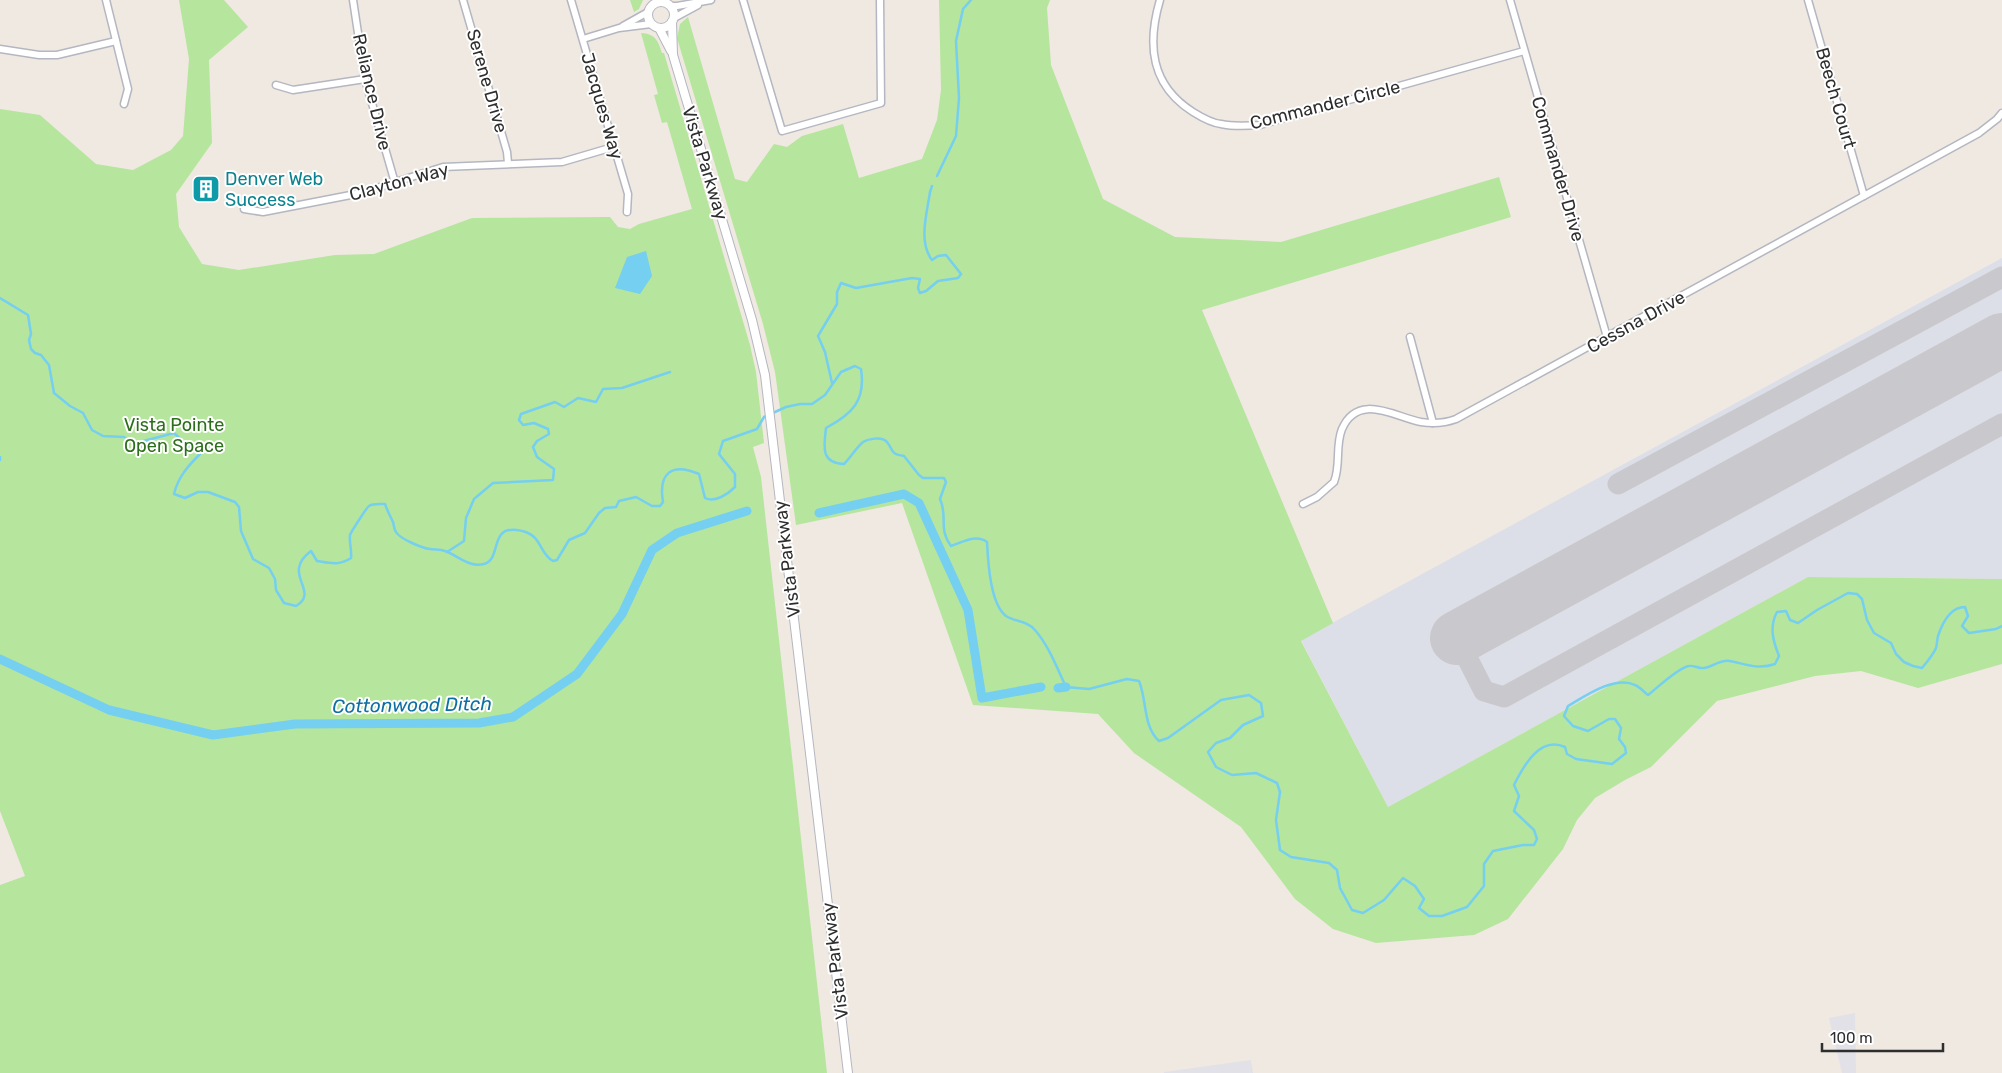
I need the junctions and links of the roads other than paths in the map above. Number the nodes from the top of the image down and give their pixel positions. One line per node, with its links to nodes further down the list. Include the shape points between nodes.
1 (106, 0): 18 (street)
2 (352, 0): 22 (street, Reliance Drive)
3 (463, 0): 27 (street, Serene Drive)
4 (571, 0): 17 (street, Jacques Way)
5 (650, 0): 13 (street)
6 (742, 0): 7 (street, via 782,130 881,102)
7 (880, 0)
8 (1160, 0): 20 (street, Commander Circle, via 1153,24 1157,69 1167,89 1183,106 1220,124 1260,125)
9 (1510, 0): 20 (street, Commander Drive)
10 (1808, 0): 29 (street, Beech Court)
11 (707, 1): 12 (street); 14 (street)
12 (666, 3): 13 (street, via 656,3); 14 (street, via 674,14)
13 (649, 11): 15 (street); 16 (street)
14 (673, 20): 15 (street, via 666,27); 21 (street, Vista Parkway)
15 (655, 26): 16 (street); 21 (street, Vista Parkway)
16 (619, 28): 17 (street)
17 (583, 39): 26 (street, Jacques Way)
18 (116, 41): 19 (street, via 57,55); 24 (street, via 128,89)
19 (0, 49)
20 (1524, 51): 33 (street, Commander Drive)
21 (673, 55): 36 (street, Vista Parkway, via 752,320 765,375)
22 (365, 79): 23 (street, via 293,90); 28 (street, Reliance Drive)
23 (276, 85)
24 (124, 104)
25 (2002, 113): 29 (street, Cessna Drive, via 1979,133)
26 (614, 147): 27 (street, Clayton Way, via 562,162); 31 (street, Jacques Way, via 628,194)
27 (508, 163): 28 (street, Clayton Way, via 443,167)
28 (395, 183): 30 (street, Clayton Way, via 263,212)
29 (1864, 196): 33 (street, Cessna Drive)
30 (244, 209)
31 (627, 212)
32 (1410, 337): 34 (street)
33 (1607, 337): 34 (street, Cessna Drive, via 1456,419)
34 (1433, 423): 35 (street, Cessna Drive, via 1371,409 1353,414 1341,434 1334,482)
35 (1303, 504)
36 (848, 1073)

